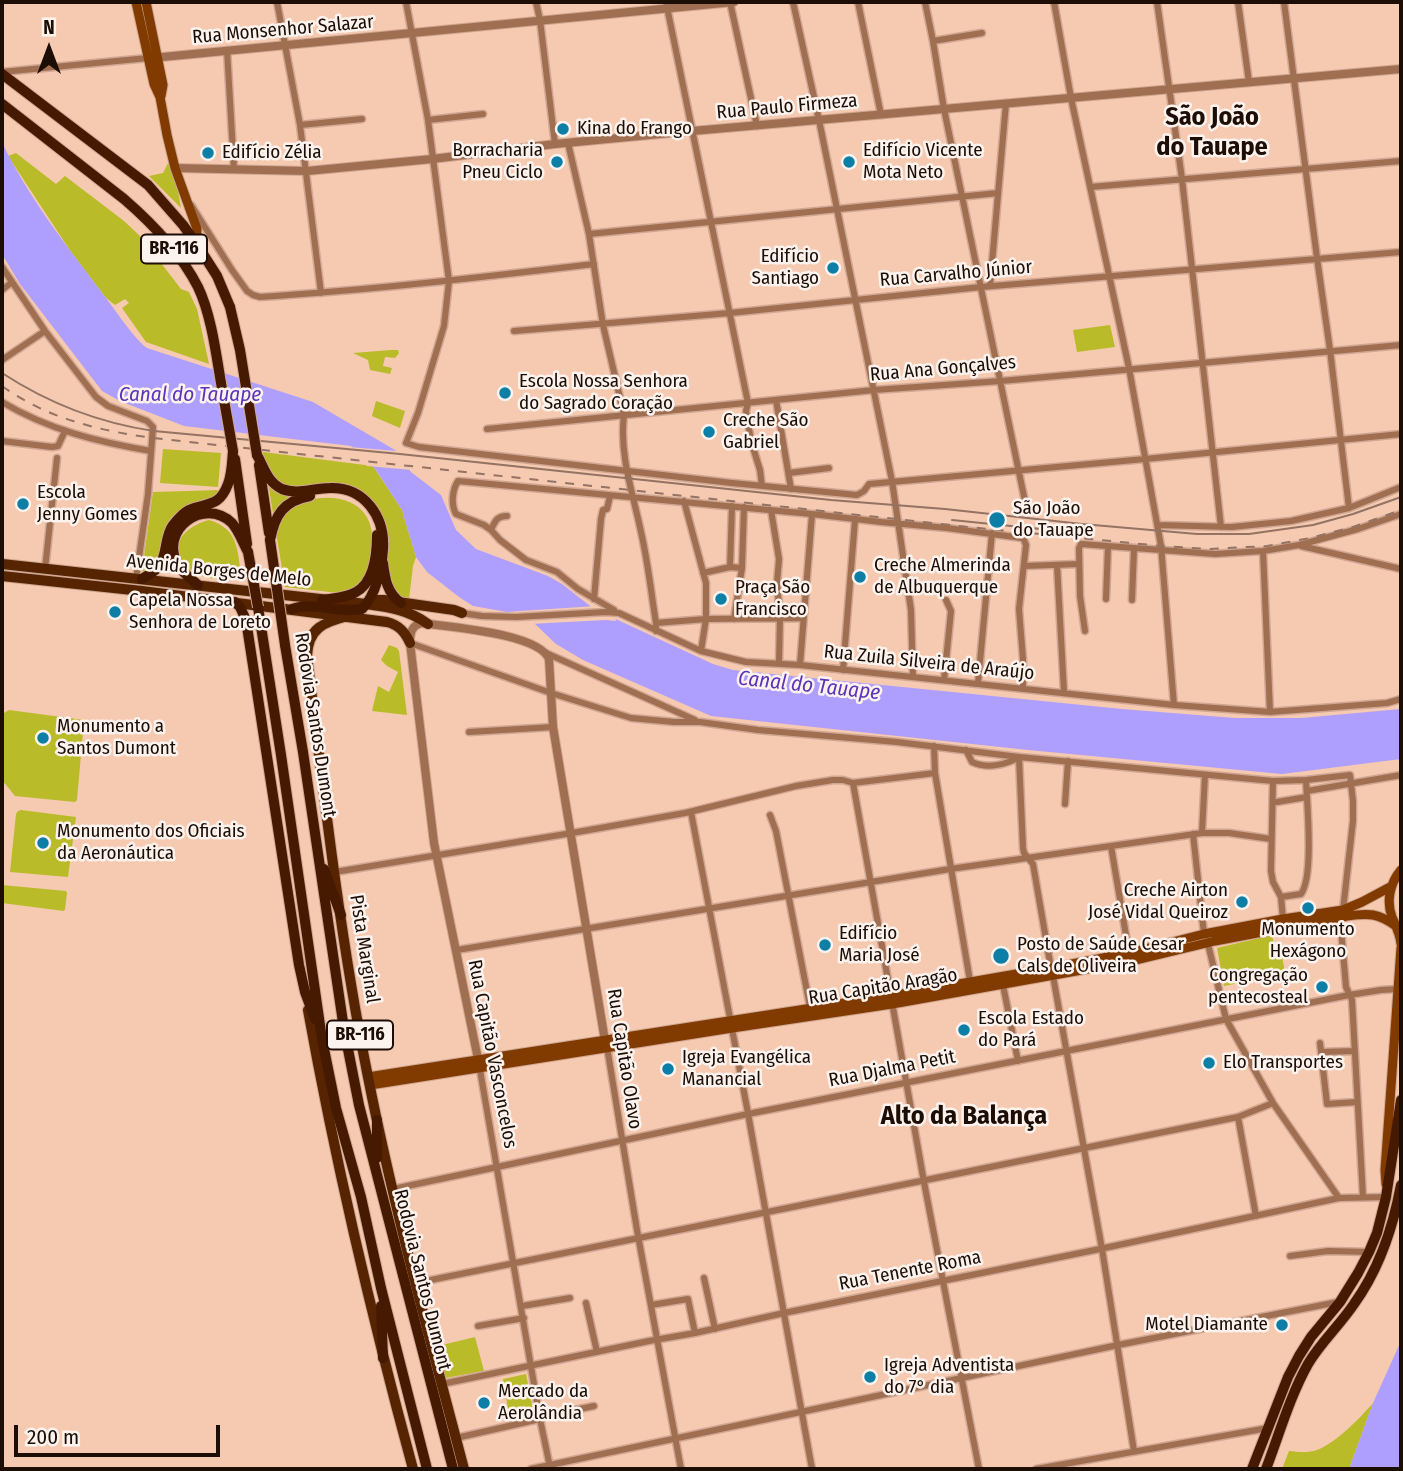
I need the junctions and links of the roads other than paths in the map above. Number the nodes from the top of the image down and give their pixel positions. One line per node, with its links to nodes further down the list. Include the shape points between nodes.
1 (136, 2): 21 (main road)
2 (146, 2): 21 (main road)
3 (277, 2): 19 (street)
4 (406, 2): 16 (street)
5 (536, 2): 15 (street)
6 (732, 2): 14 (street, Rua Monsenhor Salazar); 39 (street)
7 (793, 2): 37 (street)
8 (858, 2): 34 (street)
9 (925, 2): 18 (street)
10 (1054, 2): 27 (street)
11 (1157, 2): 26 (street)
12 (1238, 2): 25 (street)
13 (1284, 2): 24 (street)
14 (666, 5): 15 (street, Rua Monsenhor Salazar); 40 (street)
15 (540, 20): 16 (street, Rua Monsenhor Salazar); 42 (street)
16 (412, 33): 19 (street, Rua Monsenhor Salazar); 36 (street)
17 (982, 33): 18 (street)
18 (933, 41): 30 (street)
19 (286, 46): 20 (street, Rua Monsenhor Salazar); 38 (street)
20 (226, 50): 21 (street, Rua Monsenhor Salazar); 46 (street)
21 (153, 58): 23 (street, Rua Monsenhor Salazar); 45 (main road, via 163,85 160,97)
22 (1401, 69): 24 (street, Rua Paulo Firmeza)
23 (2, 73): 57 (highway, Rodovia Santos Dumont / BR-116, via 148,185)
24 (1295, 78): 25 (street, Rua Paulo Firmeza); 47 (street)
25 (1249, 82): 26 (street, Rua Paulo Firmeza)
26 (1170, 89): 27 (street, Rua Paulo Firmeza); 49 (street)
27 (1071, 98): 28 (street, Rua Paulo Firmeza); 50 (street)
28 (1006, 103): 30 (street, Rua Paulo Firmeza); 51 (street)
29 (2, 104): 33 (highway, Rodovia Santos Dumont / BR-116)
30 (944, 109): 34 (street, Rua Paulo Firmeza); 53 (street)
31 (2, 110): 33 (highway)
32 (483, 114): 36 (street)
33 (15, 115): 92 (highway, Rodovia Santos Dumont / BR-116, bridge, via 124,199 183,262 207,312)
34 (881, 115): 37 (street, Rua Paulo Firmeza)
35 (362, 119): 38 (street)
36 (428, 120): 43 (street)
37 (819, 120): 39 (street, Rua Paulo Firmeza); 54 (street)
38 (300, 125): 48 (street)
39 (757, 126): 40 (street, Rua Paulo Firmeza)
40 (692, 131): 41 (street, Rua Paulo Firmeza); 55 (street)
41 (568, 143): 42 (street, Rua Paulo Firmeza); 56 (street)
42 (555, 144): 43 (street, Rua Paulo Firmeza)
43 (432, 159): 48 (street, Rua Paulo Firmeza); 64 (street)
44 (1401, 161): 47 (street)
45 (176, 168): 46 (street, Rua Paulo Firmeza); 52 (main road)
46 (234, 169): 48 (street, Rua Paulo Firmeza)
47 (1306, 169): 49 (street); 59 (street)
48 (307, 172): 69 (street)
49 (1182, 179): 50 (street); 62 (street)
50 (1090, 187): 63 (street)
51 (999, 193): 53 (street); 66 (street)
52 (184, 194): 57 (main road, via 197,229); 69 (street, via 247,291 260,297)
53 (962, 197): 54 (street); 67 (street)
54 (838, 209): 55 (street); 70 (street)
55 (712, 222): 56 (street); 71 (street)
56 (589, 234): 60 (street)
57 (196, 243): 94 (highway, Rodovia Santos Dumont / BR-116, bridge, via 230,307)
58 (1401, 252): 59 (street, Rua Carvalho Júnior)
59 (1317, 258): 62 (street, Rua Carvalho Júnior); 76 (street)
60 (594, 264): 64 (street); 72 (street)
61 (2, 267): 65 (street)
62 (1192, 269): 63 (street, Rua Carvalho Júnior); 78 (street)
63 (1108, 276): 66 (street, Rua Carvalho Júnior); 79 (street)
64 (449, 281): 69 (street); 98 (street, via 444,326 406,443)
65 (11, 283): 68 (street); 73 (street)
66 (990, 286): 67 (street, Rua Carvalho Júnior)
67 (981, 287): 70 (street, Rua Carvalho Júnior); 80 (street)
68 (2, 290)
69 (321, 293)
70 (856, 299): 71 (street, Rua Carvalho Júnior); 81 (street)
71 (730, 313): 72 (street, Rua Carvalho Júnior); 84 (street)
72 (603, 325): 74 (street, Rua Carvalho Júnior); 85 (street)
73 (44, 331): 77 (street); 91 (street, via 96,397 151,424)
74 (514, 331)
75 (1401, 345): 76 (street, Rua Ana Gonçalves)
76 (1330, 350): 78 (street, Rua Ana Gonçalves); 89 (street)
77 (2, 360)
78 (1202, 362): 79 (street, Rua Ana Gonçalves); 93 (street)
79 (1129, 369): 80 (street, Rua Ana Gonçalves); 96 (street)
80 (1001, 380): 81 (street, Rua Ana Gonçalves); 99 (street)
81 (874, 390): 82 (street, Rua Ana Gonçalves); 101 (street)
82 (776, 400): 84 (street, Rua Ana Gonçalves); 100 (street)
83 (2, 402): 87 (street)
84 (748, 403): 85 (street, Rua Ana Gonçalves); 102 (street)
85 (624, 415): 86 (street, Rua Ana Gonçalves); 98 (street)
86 (487, 429)
87 (65, 432): 90 (street, via 58,446 52,447); 91 (street)
88 (1401, 434): 89 (street)
89 (1340, 440): 93 (street); 111 (street)
90 (2, 441)
91 (151, 451): 142 (street)
92 (233, 451): 113 (highway, via 228,487); 130 (highway, Rodovia Santos Dumont / BR-116)
93 (1213, 452): 96 (street); 121 (street)
94 (257, 455): 105 (highway, via 272,483); 124 (highway, Rodovia Santos Dumont / BR-116)
95 (57, 457): 138 (street)
96 (1145, 459): 99 (street); 120 (street)
97 (829, 468): 100 (street)
98 (626, 470): 102 (street); 107 (street)
99 (1019, 470): 101 (street); 114 (street)
100 (789, 473): 104 (street)
101 (892, 481): 104 (street, via 869,484 857,495); 119 (street)
102 (762, 486): 104 (street)
103 (1401, 487): 111 (street)
104 (791, 489)
105 (300, 494): 124 (highway, via 281,510); 131 (highway, via 338,488 368,503 382,529); 145 (highway, via 353,499 368,512 376,530 377,548 366,583 353,594)
106 (610, 496): 107 (street); 122 (street, via 458,481 452,506 456,514); 144 (street, via 601,519)
107 (633, 496): 108 (street); 162 (street)
108 (684, 501): 109 (street); 140 (street)
109 (732, 506): 110 (street); 136 (street)
110 (744, 507): 112 (street); 137 (street)
111 (1349, 509): 121 (street, via 1291,521)
112 (771, 510): 115 (street); 157 (street, via 779,559)
113 (202, 511): 130 (highway, via 230,522); 142 (highway, via 189,510 175,522 161,563); 143 (highway, via 181,526 173,540 178,565)
114 (1027, 511)
115 (812, 514): 118 (street); 159 (street)
116 (1401, 514): 125 (street)
117 (507, 516): 122 (street, via 496,519)
118 (855, 520): 119 (street); 171 (street)
119 (898, 521): 123 (street); 172 (street, via 911,610)
120 (1158, 525): 121 (street); 128 (street)
121 (1221, 527)
122 (491, 530): 144 (street, via 526,559 557,572)
123 (992, 533): 135 (street, via 1024,540); 174 (street)
124 (270, 540): 205 (highway, Rodovia Santos Dumont / BR-116, bridge)
125 (1299, 545): 129 (street); 139 (street)
126 (1108, 546): 127 (street); 133 (street, via 1079,546); 147 (street)
127 (1134, 549): 128 (street); 148 (street)
128 (1162, 551): 129 (street); 179 (street)
129 (1263, 551): 180 (street)
130 (248, 552): 236 (highway, Rodovia Santos Dumont / BR-116, bridge)
131 (383, 562): 150 (highway); 151 (highway, via 387,585)
132 (2, 564): 138 (main road, Avenida Borges de Melo)
133 (1079, 564): 134 (street); 165 (street)
134 (1056, 565): 135 (street); 176 (street)
135 (1024, 566): 175 (street, via 1019,609)
136 (730, 567): 137 (street); 140 (street)
137 (742, 568): 161 (street)
138 (45, 569): 142 (main road, Avenida Borges de Melo)
139 (1401, 569)
140 (703, 573): 160 (street)
141 (2, 576): 149 (main road, Avenida Borges de Melo)
142 (139, 579): 143 (main road, Avenida Borges de Melo)
143 (198, 584): 145 (main road, Avenida Borges de Melo)
144 (594, 599): 154 (street)
145 (322, 600): 150 (main road, Avenida Borges de Melo)
146 (946, 600): 173 (street, via 951,611)
147 (1106, 600)
148 (1132, 600)
149 (235, 602): 152 (main road, Avenida Borges de Melo); 230 (highway, via 246,620)
150 (368, 602): 151 (main road); 152 (highway, via 357,610); 153 (main road)
151 (401, 603): 155 (main road)
152 (292, 609): 156 (main road, Avenida Borges de Melo)
153 (409, 612): 155 (main road); 158 (main road); 163 (main road)
154 (619, 613): 155 (street, Rua Zuila Silveira de Araújo); 164 (street, Rua Zuila Silveira de Araújo)
155 (462, 614)
156 (348, 616): 158 (main road, Avenida Borges de Melo); 210 (main road, Pista Marginal / BR-116, via 321,626 307,647)
157 (780, 617): 159 (street); 161 (street); 169 (street)
158 (362, 618): 166 (main road, Avenida Borges de Melo, via 393,623)
159 (803, 618): 170 (street)
160 (706, 619): 161 (street); 162 (street); 167 (street)
161 (733, 619)
162 (656, 623): 164 (street)
163 (428, 624): 166 (street, via 415,625); 168 (street, via 508,637)
164 (656, 631): 167 (street, Rua Zuila Silveira de Araújo)
165 (1085, 631)
166 (410, 643): 177 (street); 206 (street, Rua Capitão Vasconcelos)
167 (701, 651): 169 (street, Rua Zuila Silveira de Araújo, via 746,662)
168 (546, 653): 177 (street, Rua Capitão Olavo); 181 (street)
169 (779, 663): 170 (street, Rua Zuila Silveira de Araújo)
170 (800, 665): 171 (street, Rua Zuila Silveira de Araújo)
171 (843, 670): 172 (street, Rua Zuila Silveira de Araújo)
172 (913, 677): 173 (street, Rua Zuila Silveira de Araújo)
173 (944, 680): 174 (street, Rua Zuila Silveira de Araújo)
174 (978, 683): 175 (street, Rua Zuila Silveira de Araújo)
175 (1023, 689): 176 (street, Rua Zuila Silveira de Araújo)
176 (1064, 692): 179 (street, Rua Zuila Silveira de Araújo)
177 (551, 693): 181 (street, via 631,718); 182 (street, Rua Capitão Olavo)
178 (1401, 699): 180 (street, Rua Zuila Silveira de Araújo)
179 (1174, 705): 180 (street, Rua Zuila Silveira de Araújo)
180 (1270, 712)
181 (700, 722): 184 (street)
182 (553, 727): 183 (street); 200 (street, Rua Capitão Olavo)
183 (469, 732)
184 (934, 746): 185 (street); 188 (street)
185 (966, 750): 186 (street); 186 (street, via 972,762 983,765 1006,764)
186 (1019, 757): 187 (street); 207 (street, via 1023,848)
187 (1068, 761): 189 (street); 197 (street)
188 (935, 773): 193 (street); 208 (street)
189 (1205, 775): 192 (street); 201 (street)
190 (1401, 775): 194 (street)
191 (1306, 780): 192 (street); 194 (street, via 1350,775); 195 (street)
192 (1273, 781): 203 (street)
193 (853, 783): 198 (street, via 833,780 796,786); 211 (street)
194 (1351, 784): 195 (street); 216 (street, via 1353,821)
195 (1307, 794): 196 (street); 214 (street, via 1306,886 1301,894)
196 (1277, 802)
197 (1065, 804)
198 (691, 812): 200 (street); 215 (street)
199 (770, 815): 213 (street)
200 (572, 833): 206 (street); 219 (street, Rua Capitão Olavo)
201 (1202, 833): 202 (street); 203 (street)
202 (1193, 834): 204 (street); 221 (street)
203 (1271, 839): 214 (street, via 1272,877)
204 (1111, 846): 207 (street); 225 (street)
205 (317, 852): 217 (highway); 255 (highway, Rodovia Santos Dumont / BR-116, via 344,1029)
206 (437, 855): 210 (street); 224 (street, Rua Capitão Vasconcelos)
207 (1028, 857): 208 (street); 226 (street)
208 (950, 869): 211 (street); 227 (street)
209 (1401, 870): 212 (main road)
210 (335, 872): 217 (main road, Pista Marginal / BR-116)
211 (869, 881): 213 (street); 232 (street)
212 (1392, 886): 216 (main road, Rua Capitão Aragão); 220 (main road, via 1389,901)
213 (789, 895): 215 (street); 233 (street)
214 (1281, 897): 218 (street)
215 (710, 909): 219 (street); 235 (street)
216 (1342, 914): 218 (main road, Rua Capitão Aragão); 220 (main road, Rua Capitão Aragão, via 1373,914); 222 (main road, Rua Capitão Aragão); 231 (street)
217 (341, 915): 244 (main road, Pista Marginal / BR-116)
218 (1283, 919): 221 (main road, Rua Capitão Aragão)
219 (587, 929): 224 (street); 237 (street, Rua Capitão Olavo)
220 (1398, 929): 223 (main road)
221 (1204, 934): 225 (main road, Rua Capitão Aragão)
222 (1209, 944): 226 (main road, Rua Capitão Aragão); 234 (street)
223 (1401, 946): 229 (main road)
224 (457, 950): 243 (street, Rua Capitão Vasconcelos)
225 (1129, 953): 226 (main road, Rua Capitão Aragão)
226 (1052, 972): 227 (main road, Rua Capitão Aragão); 228 (main road, Rua Capitão Aragão); 239 (street)
227 (970, 981): 232 (main road, Rua Capitão Aragão)
228 (1003, 985): 232 (main road, Rua Capitão Aragão); 242 (street)
229 (1398, 989): 231 (street, Rua Djalma Petit); 259 (main road)
230 (305, 992): 236 (highway); 286 (main road, BR-116)
231 (1349, 995): 234 (street, Rua Djalma Petit); 240 (street)
232 (891, 1000): 233 (main road, Rua Capitão Aragão); 235 (main road, Rua Capitão Aragão); 245 (street)
233 (810, 1007): 235 (main road, Rua Capitão Aragão)
234 (1226, 1018): 239 (street, Rua Djalma Petit); 248 (street)
235 (731, 1024): 237 (main road, Rua Capitão Aragão); 249 (street)
236 (322, 1039): 272 (highway, Rodovia Santos Dumont / BR-116)
237 (606, 1043): 243 (main road, Rua Capitão Aragão); 252 (street, Rua Capitão Olavo)
238 (1320, 1043): 241 (street)
239 (1067, 1050): 242 (street, Rua Djalma Petit); 253 (street)
240 (1354, 1051): 241 (street); 247 (street)
241 (1322, 1052): 247 (street, via 1327,1104)
242 (1018, 1061): 245 (street, Rua Djalma Petit)
243 (479, 1064): 244 (main road, Rua Capitão Aragão); 254 (street, Rua Capitão Vasconcelos)
244 (369, 1081): 251 (main road, Pista Marginal / BR-116)
245 (906, 1082): 249 (street, Rua Djalma Petit); 256 (street)
246 (1401, 1100): 259 (highway)
247 (1357, 1102): 260 (street)
248 (1273, 1103): 250 (street); 261 (street)
249 (748, 1114): 252 (street, Rua Djalma Petit); 262 (street)
250 (1238, 1118): 253 (street); 263 (street)
251 (377, 1119): 255 (highway); 258 (main road, Pista Marginal / BR-116)
252 (621, 1140): 254 (street, Rua Djalma Petit); 264 (street, Rua Capitão Olavo)
253 (1084, 1148): 256 (street); 265 (street)
254 (497, 1168): 258 (street, Rua Djalma Petit); 268 (street, Rua Capitão Vasconcelos)
255 (376, 1173): 300 (highway, Rodovia Santos Dumont / BR-116)
256 (924, 1182): 262 (street); 270 (street)
257 (1401, 1185): 308 (highway, via 1379,1261 1356,1301 1308,1365)
258 (393, 1189): 271 (main road, Pista Marginal / BR-116)
259 (1386, 1193): 260 (street, Rua Tenente Roma); 266 (highway)
260 (1363, 1197): 261 (street, Rua Tenente Roma)
261 (1339, 1198): 263 (street, Rua Tenente Roma)
262 (765, 1212): 264 (street); 278 (street)
263 (1256, 1216): 265 (street, Rua Tenente Roma)
264 (638, 1238): 268 (street); 276 (street, Rua Capitão Olavo)
265 (1102, 1249): 270 (street, Rua Tenente Roma); 284 (street)
266 (1369, 1252): 267 (street); 274 (highway)
267 (1290, 1256)
268 (514, 1263): 271 (street); 277 (street, Rua Capitão Vasconcelos)
269 (704, 1278): 281 (street)
270 (943, 1281): 278 (street, Rua Tenente Roma); 288 (street)
271 (416, 1283): 289 (main road, Pista Marginal / BR-116)
272 (381, 1287): 286 (highway); 299 (highway, Rodovia Santos Dumont / BR-116)
273 (570, 1298): 277 (street)
274 (1340, 1302): 284 (street); 293 (highway, via 1299,1356)
275 (586, 1303): 285 (street)
276 (651, 1305): 282 (street, via 689,1299); 283 (street, Rua Capitão Olavo)
277 (522, 1306): 279 (street, Rua Capitão Vasconcelos)
278 (784, 1313): 281 (street, Rua Tenente Roma); 291 (street)
279 (524, 1318): 280 (street); 287 (street, Rua Capitão Vasconcelos)
280 (478, 1326)
281 (715, 1329): 282 (street, Rua Tenente Roma)
282 (695, 1333): 283 (street, Rua Tenente Roma)
283 (657, 1339): 285 (street, Rua Tenente Roma); 295 (street, Rua Capitão Olavo)
284 (1118, 1345): 288 (street); 296 (street)
285 (597, 1352): 287 (street, Rua Tenente Roma)
286 (383, 1358): 298 (main road, BR-116)
287 (532, 1366): 289 (street, Rua Tenente Roma); 292 (street, Rua Capitão Vasconcelos)
288 (962, 1379): 291 (street); 305 (street)
289 (442, 1384): 294 (main road, Pista Marginal / BR-116)
290 (594, 1406): 292 (street)
291 (801, 1413): 295 (street); 304 (street)
292 (540, 1419): 294 (street); 297 (street, Rua Capitão Vasconcelos)
293 (1269, 1428): 296 (street); 307 (highway)
294 (456, 1438): 301 (main road, Pista Marginal / BR-116)
295 (675, 1439): 297 (street); 303 (street, Rua Capitão Olavo)
296 (1134, 1451): 306 (street)
297 (550, 1467): 302 (street)
298 (413, 1469)
299 (427, 1469)
300 (453, 1469)
301 (464, 1469)
302 (531, 1469)
303 (681, 1469)
304 (812, 1469)
305 (979, 1469)
306 (1036, 1469)
307 (1252, 1469)
308 (1266, 1469)

